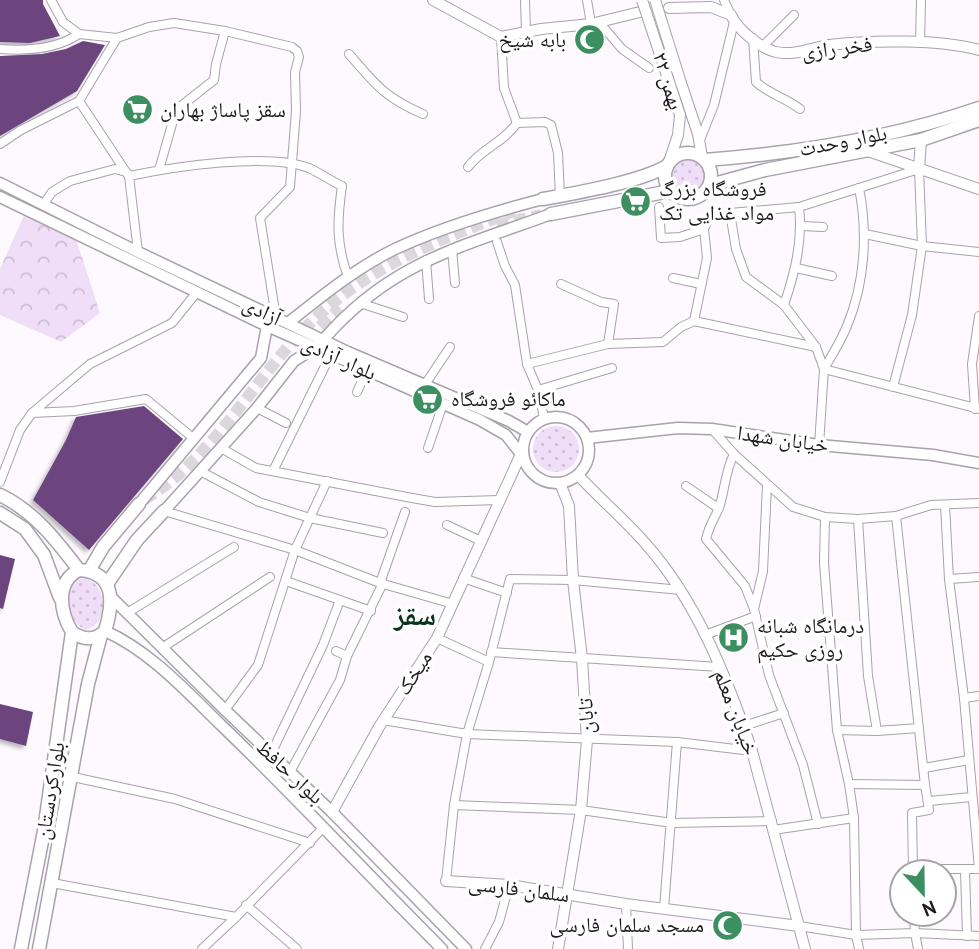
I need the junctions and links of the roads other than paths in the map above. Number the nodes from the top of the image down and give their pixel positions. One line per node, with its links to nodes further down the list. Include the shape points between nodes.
1 (51, 0): 16 (street, via 63,22)
2 (433, 0): 17 (street)
3 (525, 0): 15 (street)
4 (587, 0): 13 (street)
5 (642, 0): 37 (street, ۲۲ بهمن, bridge, via 680,115)
6 (654, 0): 33 (street, ۲۲ بهمن, bridge)
7 (724, 0): 12 (street)
8 (920, 0): 20 (street)
9 (669, 8): 12 (street, فخر رازی, via 712,7)
10 (644, 11): 13 (street)
11 (794, 15): 21 (street)
12 (733, 18): 19 (street, فخر رازی); 33 (street, via 714,105)
13 (595, 23): 15 (street); 25 (street)
14 (225, 31): 18 (street, via 174,23); 38 (street, via 297,51); 41 (street, via 214,80 176,110)
15 (526, 31): 17 (street)
16 (79, 34): 18 (street); 22 (street, via 65,43)
17 (501, 37): 31 (street, via 505,89)
18 (117, 38): 26 (street)
19 (754, 38): 21 (street, فخر رازی); 28 (street, via 756,82)
20 (920, 43): 21 (street, فخر رازی, via 828,45 793,54); 23 (street, فخر رازی)
21 (763, 46)
22 (0, 49)
23 (979, 50)
24 (349, 54): 29 (street, via 382,92)
25 (649, 68)
26 (79, 101): 34 (street); 42 (street)
27 (979, 108): 36 (main road, بلوار وحدت, via 944,120 784,152)
28 (800, 109)
29 (423, 114)
30 (979, 120): 32 (main road, بلوار وحدت)
31 (517, 123): 39 (street); 48 (street, via 551,125)
32 (921, 139): 35 (main road, بلوار وحدت); 40 (street)
33 (699, 141): 36 (street, ۲۲ بهمن)
34 (0, 144)
35 (868, 151): 40 (street); 44 (main road, بلوار وحدت)
36 (703, 158): 37 (main road, via 681,154); 44 (main road, via 712,174)
37 (668, 164): 47 (main road, via 665,181); 48 (main road, via 658,172)
38 (293, 165): 41 (street, via 259,160); 68 (street, via 342,186 337,219 340,254); 78 (street, via 290,187 260,218)
39 (468, 167)
40 (919, 169): 45 (street); 46 (street); 61 (street)
41 (159, 170): 42 (street)
42 (128, 174): 51 (street, via 116,169 70,181 52,192); 63 (street)
43 (0, 183): 51 (main road, آزادی)
44 (710, 185): 47 (main road, via 701,195 688,199)
45 (859, 188): 53 (street); 59 (street)
46 (979, 189)
47 (670, 191): 55 (main road)
48 (560, 196): 50 (main road)
49 (0, 197): 73 (main road, بلوار آزادی)
50 (544, 199): 68 (main road, via 493,212 406,245)
51 (43, 205): 63 (main road, آزادی)
52 (659, 207): 58 (street, via 661,238)
53 (799, 207): 54 (street); 56 (street)
54 (730, 213): 58 (street, via 712,211); 76 (street, via 746,277)
55 (551, 214): 62 (main road)
56 (801, 226): 57 (street); 66 (street)
57 (823, 227)
58 (704, 229): 72 (street, via 707,258)
59 (865, 234): 61 (street); 91 (street, via 861,278 848,325)
60 (496, 242): 89 (street, via 514,285)
61 (922, 246): 64 (street); 94 (street, via 912,315)
62 (452, 249): 65 (main road); 70 (street)
63 (138, 252): 78 (main road, آزادی)
64 (979, 253)
65 (426, 260): 74 (street); 75 (main road)
66 (796, 268): 67 (street); 76 (street)
67 (832, 276)
68 (348, 277): 81 (main road)
69 (673, 278): 72 (street)
70 (456, 283)
71 (561, 284): 85 (street, via 614,304)
72 (701, 284): 80 (street)
73 (197, 292): 82 (main road, بلوار آزادی); 100 (street, via 172,323 90,364)
74 (429, 299)
75 (360, 303): 79 (street); 84 (main road)
76 (784, 305): 87 (street)
77 (979, 316): 83 (street)
78 (276, 317): 81 (main road, آزادی)
79 (403, 317)
80 (694, 321): 85 (street, via 663,342); 87 (street)
81 (288, 323): 84 (main road, آزادی)
82 (267, 326): 84 (main road, بلوار آزادی); 105 (main road, via 261,358)
83 (976, 341): 99 (street, via 972,364)
84 (320, 343): 88 (main road, بلوار آزادی); 93 (main road, آزادی); 98 (main road, via 294,360)
85 (608, 344): 89 (street)
86 (450, 347): 93 (street)
87 (816, 347): 91 (street)
88 (331, 354): 92 (main road, بلوار آزادی); 114 (street)
89 (527, 364): 95 (street)
90 (612, 368): 95 (street)
91 (824, 369): 94 (street); 107 (street)
92 (367, 370): 96 (street); 97 (main road, بلوار آزادی)
93 (424, 386): 104 (main road, آزادی)
94 (893, 387): 99 (street)
95 (538, 390): 101 (street)
96 (357, 392)
97 (443, 404): 108 (street); 110 (main road, بلوار آزادی, via 506,435)
98 (257, 408): 102 (street); 109 (main road)
99 (977, 409)
100 (32, 413): 105 (street, via 146,399); 117 (street, via 20,430)
101 (544, 418): 104 (main road); 106 (main road, via 565,417)
102 (286, 423)
103 (712, 429): 106 (main road, خیابان شهدا); 107 (main road, خیابان شهدا); 111 (street)
104 (528, 432): 110 (main road)
105 (193, 438): 124 (main road)
106 (587, 438): 115 (main road, via 588,458)
107 (819, 445): 112 (main road, خیابان شهدا)
108 (428, 447)
109 (221, 448): 113 (main road); 114 (street, via 256,468)
110 (522, 454): 118 (main road, via 532,473); 122 (street, میخک)
111 (734, 454): 119 (street); 126 (street)
112 (979, 463)
113 (200, 471): 127 (main road); 132 (street, via 259,502)
114 (272, 471): 116 (street)
115 (578, 475): 118 (main road); 148 (street, خیابان معلم, via 646,543)
116 (327, 481): 122 (street, via 435,502); 132 (street)
117 (0, 482)
118 (560, 483): 144 (street, تابان, via 569,506)
119 (767, 485): 131 (street, via 793,507); 156 (street, via 764,571)
120 (686, 486): 126 (street)
121 (0, 495): 139 (main road, via 41,523)
122 (499, 500): 136 (street, میخک)
123 (979, 503): 125 (street)
124 (139, 504): 139 (main road)
125 (945, 505): 130 (street); 143 (street)
126 (718, 508): 156 (street, via 706,538 745,586)
127 (164, 511): 138 (street); 146 (main road)
128 (405, 512): 147 (street)
129 (0, 513): 152 (main road, via 26,529 44,555)
130 (897, 516): 133 (street); 176 (street)
131 (825, 517): 133 (street); 177 (street, via 824,564)
132 (310, 518): 135 (street); 138 (street)
133 (858, 519): 178 (street, via 868,676)
134 (447, 525): 136 (street)
135 (383, 533)
136 (481, 541): 142 (street, میخک)
137 (233, 547): 155 (street)
138 (295, 550): 145 (street); 147 (street)
139 (84, 570): 146 (main road); 152 (main road, via 70,575 65,583)
140 (270, 577): 161 (street)
141 (979, 577): 143 (street)
142 (463, 578): 149 (street); 153 (street, میخک)
143 (949, 579): 171 (street)
144 (573, 580): 148 (street); 149 (street, via 510,579); 165 (street, تابان)
145 (286, 581): 151 (street); 172 (street, via 258,664)
146 (107, 583): 150 (main road)
147 (381, 583): 153 (street); 154 (street)
148 (681, 590): 159 (street, خیابان معلم)
149 (507, 593): 163 (street)
150 (112, 598): 155 (main road, بلوار حافظ); 158 (main road)
151 (340, 600): 154 (street); 183 (street)
152 (63, 604): 157 (main road)
153 (453, 604): 160 (street, میخک)
154 (371, 611): 164 (street)
155 (127, 613): 161 (main road, بلوار حافظ)
156 (755, 613): 159 (street); 173 (street, via 769,676)
157 (72, 632): 158 (main road, via 92,639); 167 (main road, بلوارکردستان)
158 (103, 633): 169 (main road, بلوارکردستان); 201 (main road, بلوار حافظ, via 122,639 170,676)
159 (705, 635): 168 (street, خیابان معلم)
160 (437, 638): 166 (street); 174 (street, میخک)
161 (162, 648): 172 (main road, بلوار حافظ)
162 (336, 651): 164 (street)
163 (491, 652): 165 (street); 166 (street)
164 (347, 656): 187 (street, via 340,680)
165 (582, 659): 168 (street); 180 (street, تابان)
166 (489, 662): 179 (street)
167 (69, 664): 169 (main road, via 84,664); 221 (main road, بلوارکردستان)
168 (719, 667): 182 (street, خیابان معلم)
169 (91, 672): 188 (main road, بلوارکردستان)
170 (979, 696): 171 (street)
171 (964, 698): 184 (street)
172 (225, 710): 183 (main road, بلوار حافظ)
173 (784, 713): 175 (street); 199 (street)
174 (383, 720): 179 (street); 196 (street, میخک)
175 (750, 724)
176 (919, 728): 178 (street); 185 (street)
177 (837, 730): 178 (street); 189 (street)
178 (877, 731)
179 (467, 734): 180 (street); 193 (street)
180 (587, 740): 181 (street); 195 (street, تابان)
181 (677, 742): 182 (street); 198 (street)
182 (752, 751): 200 (street, خیابان معلم)
183 (271, 754): 187 (main road, بلوار حافظ)
184 (969, 760): 185 (street); 186 (street)
185 (924, 768): 190 (street)
186 (974, 770): 191 (street)
187 (290, 772): 196 (main road, بلوار حافظ)
188 (72, 777): 202 (street, via 175,799); 208 (main road, بلوارکردستان)
189 (849, 784): 190 (street); 197 (street)
190 (925, 785): 192 (street)
191 (972, 797): 192 (street); 194 (street)
192 (929, 801): 203 (street, via 929,810 912,813)
193 (454, 805): 195 (street); 207 (street)
194 (976, 808): 204 (street)
195 (581, 810): 198 (street); 210 (street, تابان)
196 (332, 812): 226 (main road, بلوار حافظ)
197 (853, 818): 199 (street); 218 (street)
198 (672, 823): 200 (street); 213 (street)
199 (818, 824): 200 (street)
200 (772, 825): 215 (street, خیابان معلم)
201 (323, 828): 202 (street); 225 (main road, بلوار حافظ)
202 (310, 843): 212 (street)
203 (913, 858)
204 (979, 869): 206 (street)
205 (958, 870): 206 (street)
206 (965, 870): 219 (street)
207 (446, 881): 209 (street, سلمان فارسی)
208 (52, 883): 214 (street); 222 (main road, بلوارکردستان)
209 (509, 885): 210 (street, سلمان فارسی); 227 (street, via 499,922)
210 (567, 895): 211 (street, سلمان فارسی); 228 (street, تابان)
211 (626, 904): 213 (street, سلمان فارسی); 229 (street)
212 (246, 905): 214 (street); 224 (street)
213 (664, 908): 215 (street, سلمان فارسی)
214 (236, 917): 223 (street)
215 (799, 926): 218 (street); 230 (street, خیابان معلم)
216 (915, 928): 217 (street)
217 (915, 933): 218 (street); 219 (street); 232 (street)
218 (856, 934): 231 (street)
219 (967, 936): 220 (street)
220 (979, 936)
221 (21, 949)
222 (39, 949)
223 (202, 949)
224 (297, 949)
225 (442, 949)
226 (466, 949)
227 (485, 949)
228 (558, 949)
229 (628, 949)
230 (805, 949)
231 (859, 949)
232 (919, 949)

